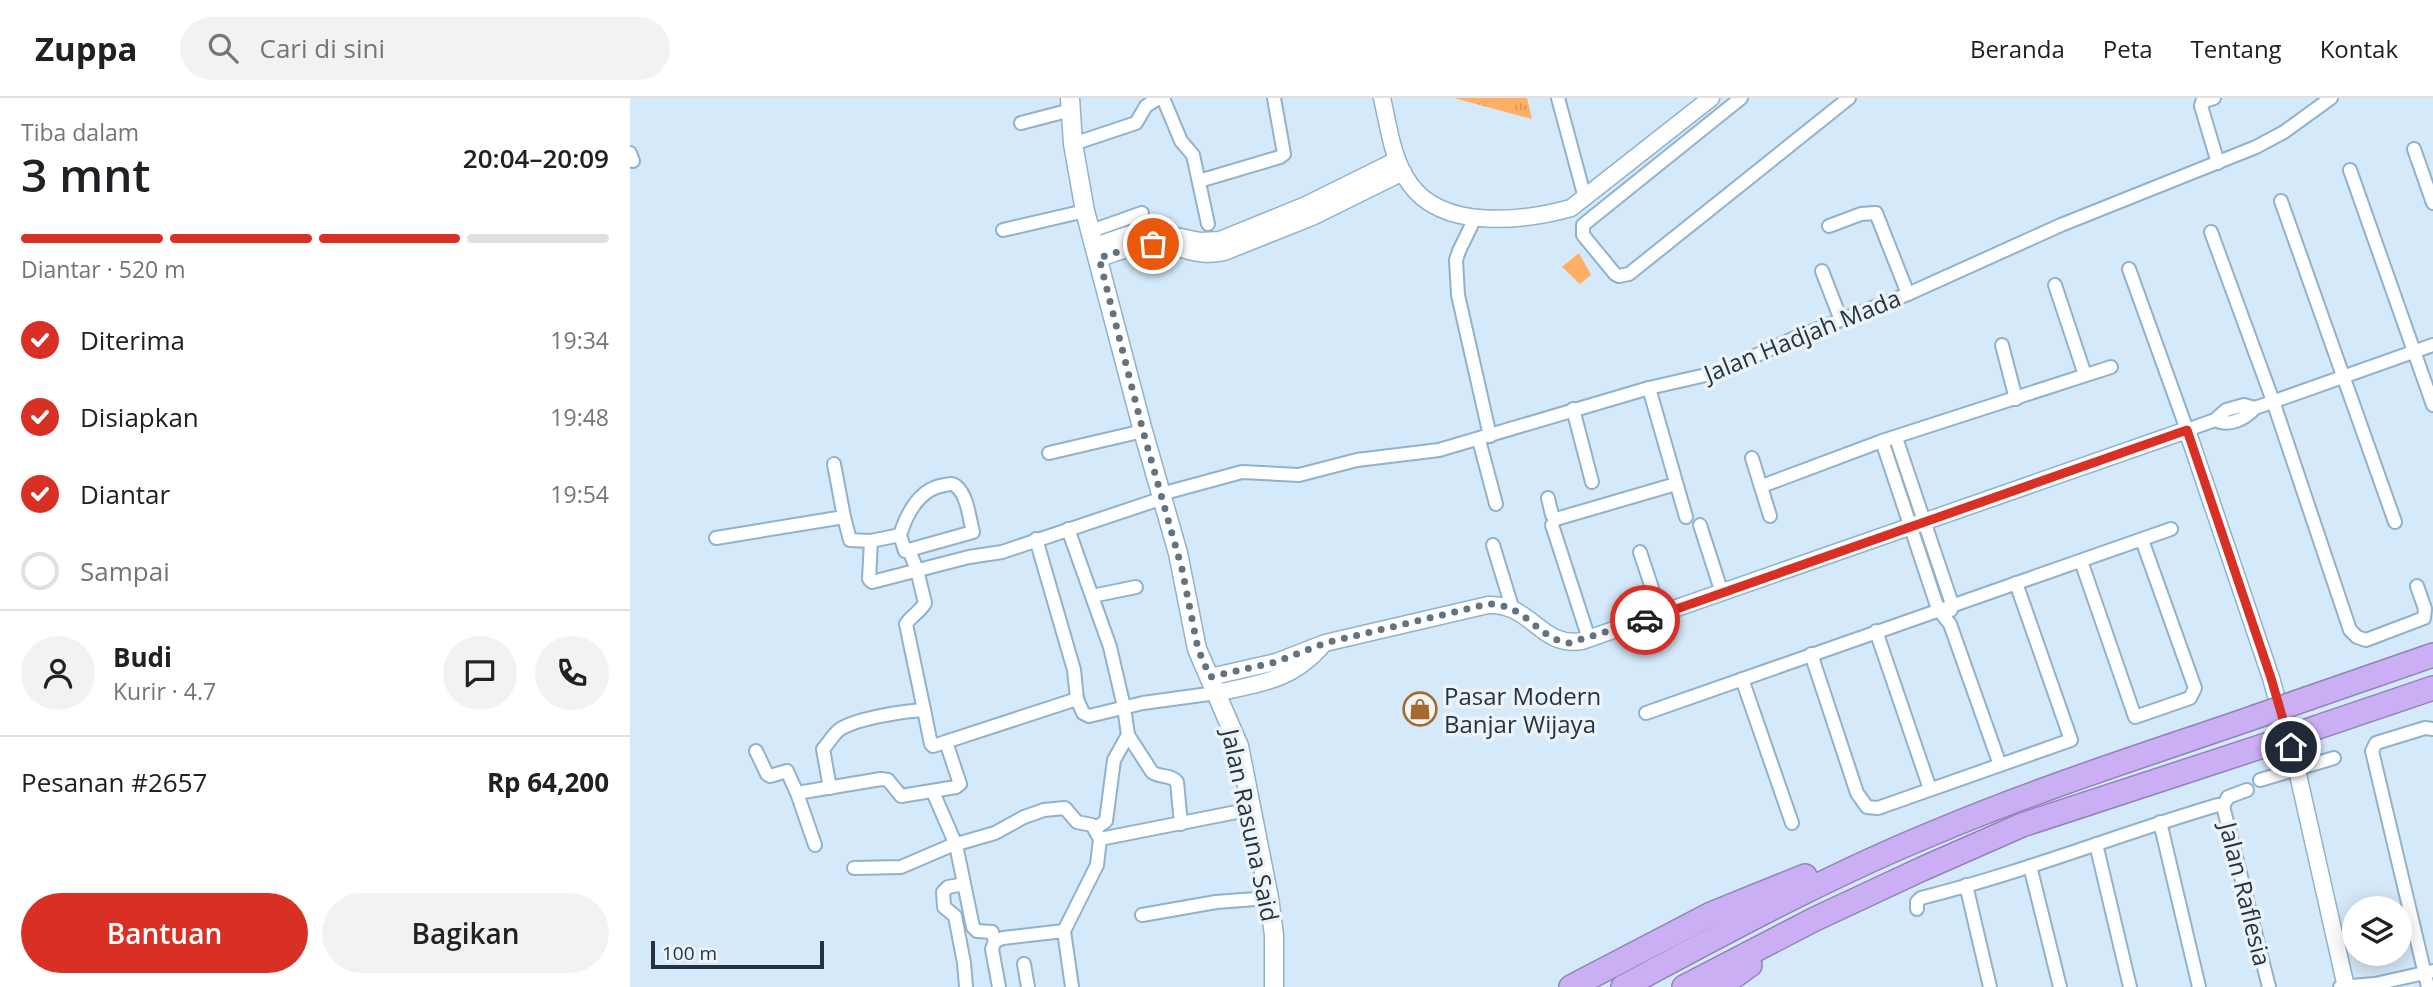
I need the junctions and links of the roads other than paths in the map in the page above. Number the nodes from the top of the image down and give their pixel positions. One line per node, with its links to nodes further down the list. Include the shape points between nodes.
1 (1161, 98): 12 (street, via 1146,106 1136,122); 17 (street, via 1181,141 1191,151)
2 (1274, 98): 17 (street, via 1284,154)
3 (1382, 98): 15 (street)
4 (1558, 98): 18 (street)
5 (1711, 98): 18 (street)
6 (1741, 98): 7 (street, via 1583,225 1583,236 1615,274 1629,274)
7 (1849, 98)
8 (2214, 98): 14 (street, via 2200,106)
9 (2331, 98): 14 (street, Jalan Hadjah Mada, via 2273,139)
10 (1070, 104): 11 (street); 12 (main road, Jalan Rasuna Said)
11 (1021, 122)
12 (1073, 144): 21 (main road, Jalan Rasuna Said)
13 (2414, 149): 20 (street)
14 (2218, 163): 32 (street, Jalan Hadjah Mada, via 2061,225)
15 (1400, 166): 23 (street, via 1421,196); 28 (street, via 1220,240 1199,242 1152,231)
16 (2350, 170): 36 (street)
17 (1199, 181): 24 (street)
18 (1585, 198): 23 (street, via 1550,214)
19 (2281, 201): 39 (street)
20 (2433, 203)
21 (1086, 211): 26 (street); 28 (main road, Jalan Rasuna Said)
22 (1142, 214): 28 (street)
23 (1475, 218): 47 (street, via 1456,260 1458,295)
24 (1208, 225)
25 (1829, 226): 32 (street, via 1876,213)
26 (1003, 230)
27 (2211, 232): 42 (street)
28 (1095, 245): 46 (main road, Jalan Rasuna Said)
29 (2129, 269): 45 (street)
30 (1822, 271): 33 (street)
31 (2055, 285): 38 (street)
32 (1908, 294): 33 (street, Jalan Hadjah Mada)
33 (1841, 320): 40 (street, Jalan Hadjah Mada, via 1719,372)
34 (2001, 345): 41 (street)
35 (2433, 345): 36 (street)
36 (2414, 352): 39 (street); 43 (street)
37 (2111, 367): 38 (street)
38 (2085, 374): 41 (street)
39 (2346, 377): 42 (street); 61 (street)
40 (1649, 388): 44 (street, Jalan Hadjah Mada); 53 (street)
41 (2016, 399): 48 (street)
42 (2273, 401): 45 (street, via 2232,422 2215,420); 78 (street, via 2353,634 2366,640 2424,618)
43 (2433, 405)
44 (1573, 409): 47 (street, Jalan Hadjah Mada); 52 (street)
45 (2187, 430): 64 (street); 104 (street, via 2271,678)
46 (1143, 431): 49 (street); 55 (main road, Jalan Rasuna Said)
47 (1485, 438): 55 (street, Jalan Hadjah Mada, via 1299,475 1242,472); 57 (street)
48 (1889, 440): 54 (street); 64 (street)
49 (1049, 453)
50 (1752, 458): 54 (street)
51 (834, 464): 59 (street)
52 (1592, 482)
53 (1676, 484): 56 (street, via 1556,519); 60 (street)
54 (1762, 486): 58 (street)
55 (1162, 496): 65 (street, Jalan Hadjah Mada); 92 (main road, Jalan Rasuna Said, via 1198,649)
56 (1548, 498)
57 (1496, 504)
58 (1770, 516)
59 (844, 517): 68 (street); 71 (street, via 850,540)
60 (1686, 517)
61 (2395, 522)
62 (1552, 525): 88 (street)
63 (1700, 525): 80 (street)
64 (1917, 525): 80 (street); 82 (street); 84 (street)
65 (1068, 529): 69 (street, Jalan Hadjah Mada); 81 (street)
66 (2171, 529): 70 (street)
67 (900, 535): 71 (street); 73 (street, via 903,551); 73 (street, via 918,498 935,486 957,487 974,532)
68 (716, 538)
69 (1036, 539): 76 (street, Jalan Hadjah Mada, via 1002,552); 94 (street, via 1074,670)
70 (2142, 540): 75 (street); 75 (street, via 2194,688 2190,698 2135,717)
71 (871, 541): 76 (street, Jalan Hadjah Mada, via 870,581)
72 (1493, 545): 83 (street)
73 (909, 550): 76 (street)
74 (1640, 552): 85 (street)
75 (2081, 561): 77 (street)
76 (917, 570): 96 (street, via 925,603 906,624)
77 (2016, 583): 82 (street); 103 (street, via 2071,740)
78 (2417, 586)
79 (1136, 587): 81 (street)
80 (1722, 593): 85 (street)
81 (1092, 596): 95 (street)
82 (1952, 604): 84 (street); 86 (street)
83 (1512, 607): 88 (street, via 1563,642); 92 (street, via 1488,604 1325,643 1295,671)
84 (1938, 609): 86 (street); 87 (street)
85 (1661, 615): 88 (street)
86 (1950, 625): 103 (street)
87 (1876, 631): 89 (street); 107 (street)
88 (1589, 639)
89 (1811, 654): 91 (street); 107 (street, via 1863,803 1878,808)
90 (2433, 656): 116 (highway, bridge)
91 (1742, 679): 97 (street); 114 (street)
92 (1213, 685): 95 (street); 112 (main road, Jalan Rasuna Said, via 1239,746)
93 (2433, 688): 128 (highway, bridge, via 2022,825)
94 (1077, 699): 95 (street, via 1080,710 1089,716); 100 (street)
95 (1124, 707): 99 (street)
96 (925, 710): 100 (street, via 931,745); 106 (street, via 841,729 823,748)
97 (1646, 713)
98 (2433, 729): 132 (street, via 2376,743 2372,749)
99 (1128, 735): 115 (street, via 1152,772 1177,782); 117 (street, via 1114,760 1106,821)
100 (946, 742): 109 (street, via 960,784)
101 (756, 751): 110 (street, via 766,774 787,771)
102 (2334, 758): 104 (street)
103 (2000, 765): 107 (street)
104 (2297, 770): 105 (street); 148 (street)
105 (2260, 780)
106 (830, 789): 109 (street, via 888,779 901,796); 110 (street)
107 (1930, 789)
108 (2247, 790): 111 (street)
109 (933, 792): 120 (street)
110 (797, 793): 119 (street)
111 (2220, 805): 113 (street); 147 (street, Jalan Raflesia)
112 (1252, 809): 115 (street); 125 (main road, Jalan Rasuna Said)
113 (2160, 822): 118 (street); 146 (street)
114 (1792, 823)
115 (1181, 824): 117 (street)
116 (1934, 832): 139 (highway, via 1862,852 1711,914); 140 (highway, via 1794,896)
117 (1098, 833): 120 (street, via 1060,807); 129 (street, via 1097,865)
118 (2096, 844): 121 (street); 145 (street)
119 (814, 845)
120 (956, 845): 122 (street, via 901,867); 123 (street)
121 (2031, 866): 124 (street); 144 (street)
122 (854, 868)
123 (964, 884): 130 (street, via 974,929 991,931); 134 (street, via 943,892 944,907 955,916)
124 (1966, 885): 126 (street, via 1921,898); 143 (street)
125 (1269, 898): 127 (street); 138 (main road, Jalan Rasuna Said)
126 (1917, 909)
127 (1142, 915)
128 (1815, 919): 141 (highway); 142 (highway)
129 (1064, 931): 130 (street); 137 (street)
130 (995, 941): 135 (street, via 992,949)
131 (1024, 964): 136 (street)
132 (2429, 972): 133 (street); 149 (street)
133 (2372, 986): 148 (street)
134 (966, 987)
135 (999, 987)
136 (1028, 987)
137 (1072, 987)
138 (1274, 987)
139 (1571, 987)
140 (1623, 987)
141 (1684, 987)
142 (1719, 987)
143 (1990, 987)
144 (2060, 987)
145 (2130, 987)
146 (2199, 987)
147 (2269, 987)
148 (2344, 987)
149 (2428, 987)

